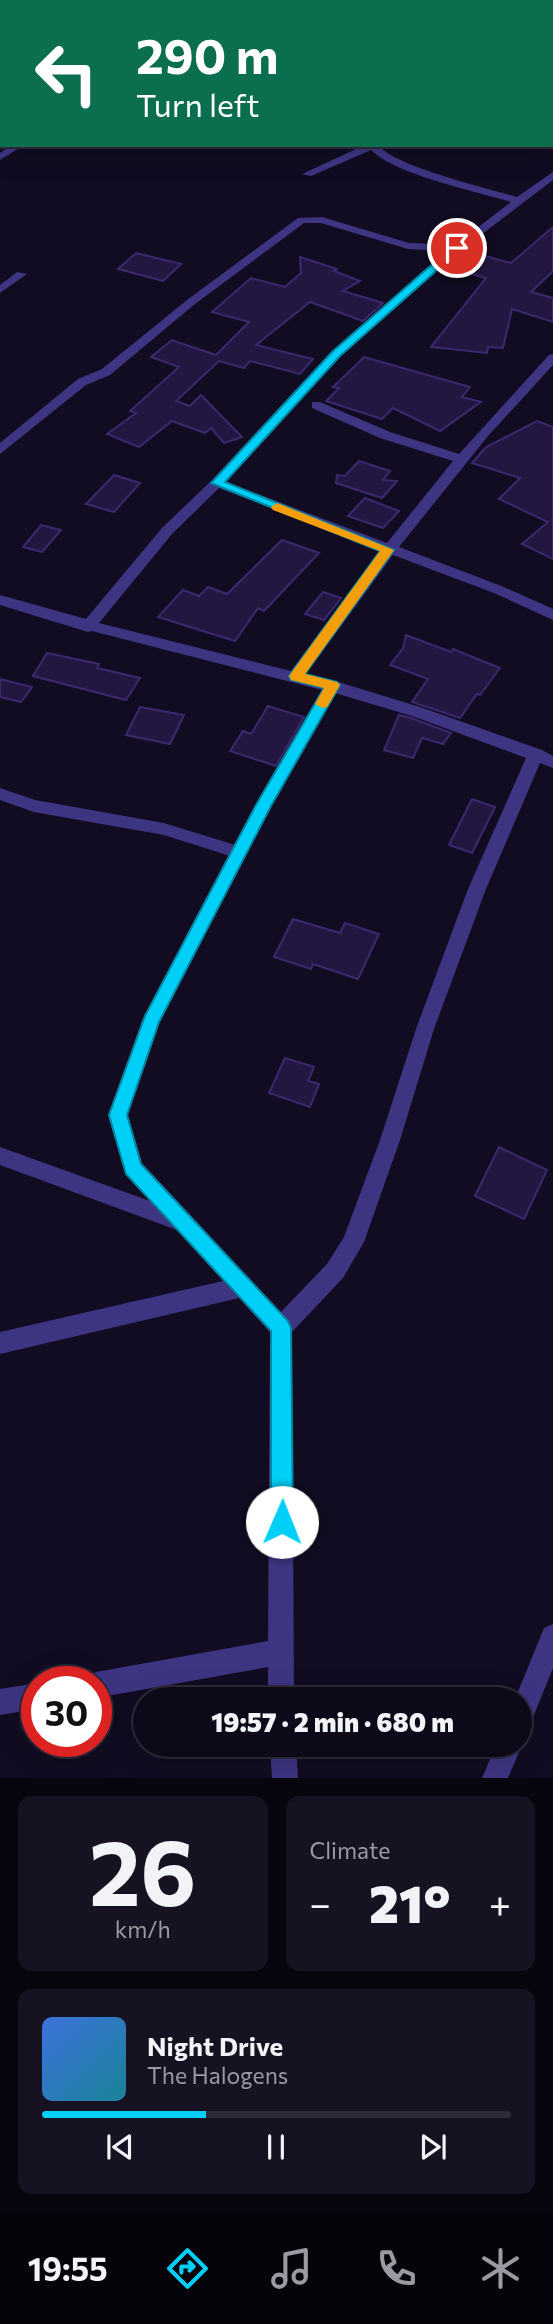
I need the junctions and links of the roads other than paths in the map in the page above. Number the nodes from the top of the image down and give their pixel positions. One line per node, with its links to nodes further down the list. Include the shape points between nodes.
1 (16, 147): 4 (street)
2 (370, 147): 5 (street)
3 (373, 147): 7 (street, via 400,165)
4 (0, 157)
5 (307, 174)
6 (553, 175): 7 (street)
7 (519, 201): 8 (street)
8 (457, 248): 13 (street, via 408,246 322,220 302,220 106,372 82,383); 15 (street, via 336,354)
9 (21, 274): 10 (street)
10 (0, 290)
11 (553, 358): 14 (street)
12 (316, 405): 14 (street, via 385,435)
13 (1, 446)
14 (460, 458): 16 (street)
15 (217, 483): 16 (street); 19 (street, via 167,531)
16 (387, 550): 18 (street, via 499,590); 20 (street)
17 (0, 600): 19 (street)
18 (553, 615)
19 (88, 627): 20 (street)
20 (296, 676): 21 (street)
21 (332, 685): 22 (street, via 425,713); 24 (street)
22 (544, 758): 28 (street, via 477,889 353,1242 335,1271)
23 (0, 794): 24 (street, via 34,806 163,829)
24 (240, 853): 26 (street, via 151,1021 118,1115 132,1168)
25 (0, 1157): 26 (street)
26 (181, 1223): 27 (street)
27 (244, 1287): 28 (street); 29 (street)
28 (281, 1328): 31 (street)
29 (0, 1343)
30 (553, 1637): 34 (street)
31 (281, 1652): 32 (street); 33 (street)
32 (112, 1682)
33 (281, 1687)
34 (532, 1689)
35 (21, 1699): 36 (street)
36 (0, 1702)
37 (284, 1757): 39 (street)
38 (504, 1757): 40 (street)
39 (285, 1778)
40 (495, 1778)

